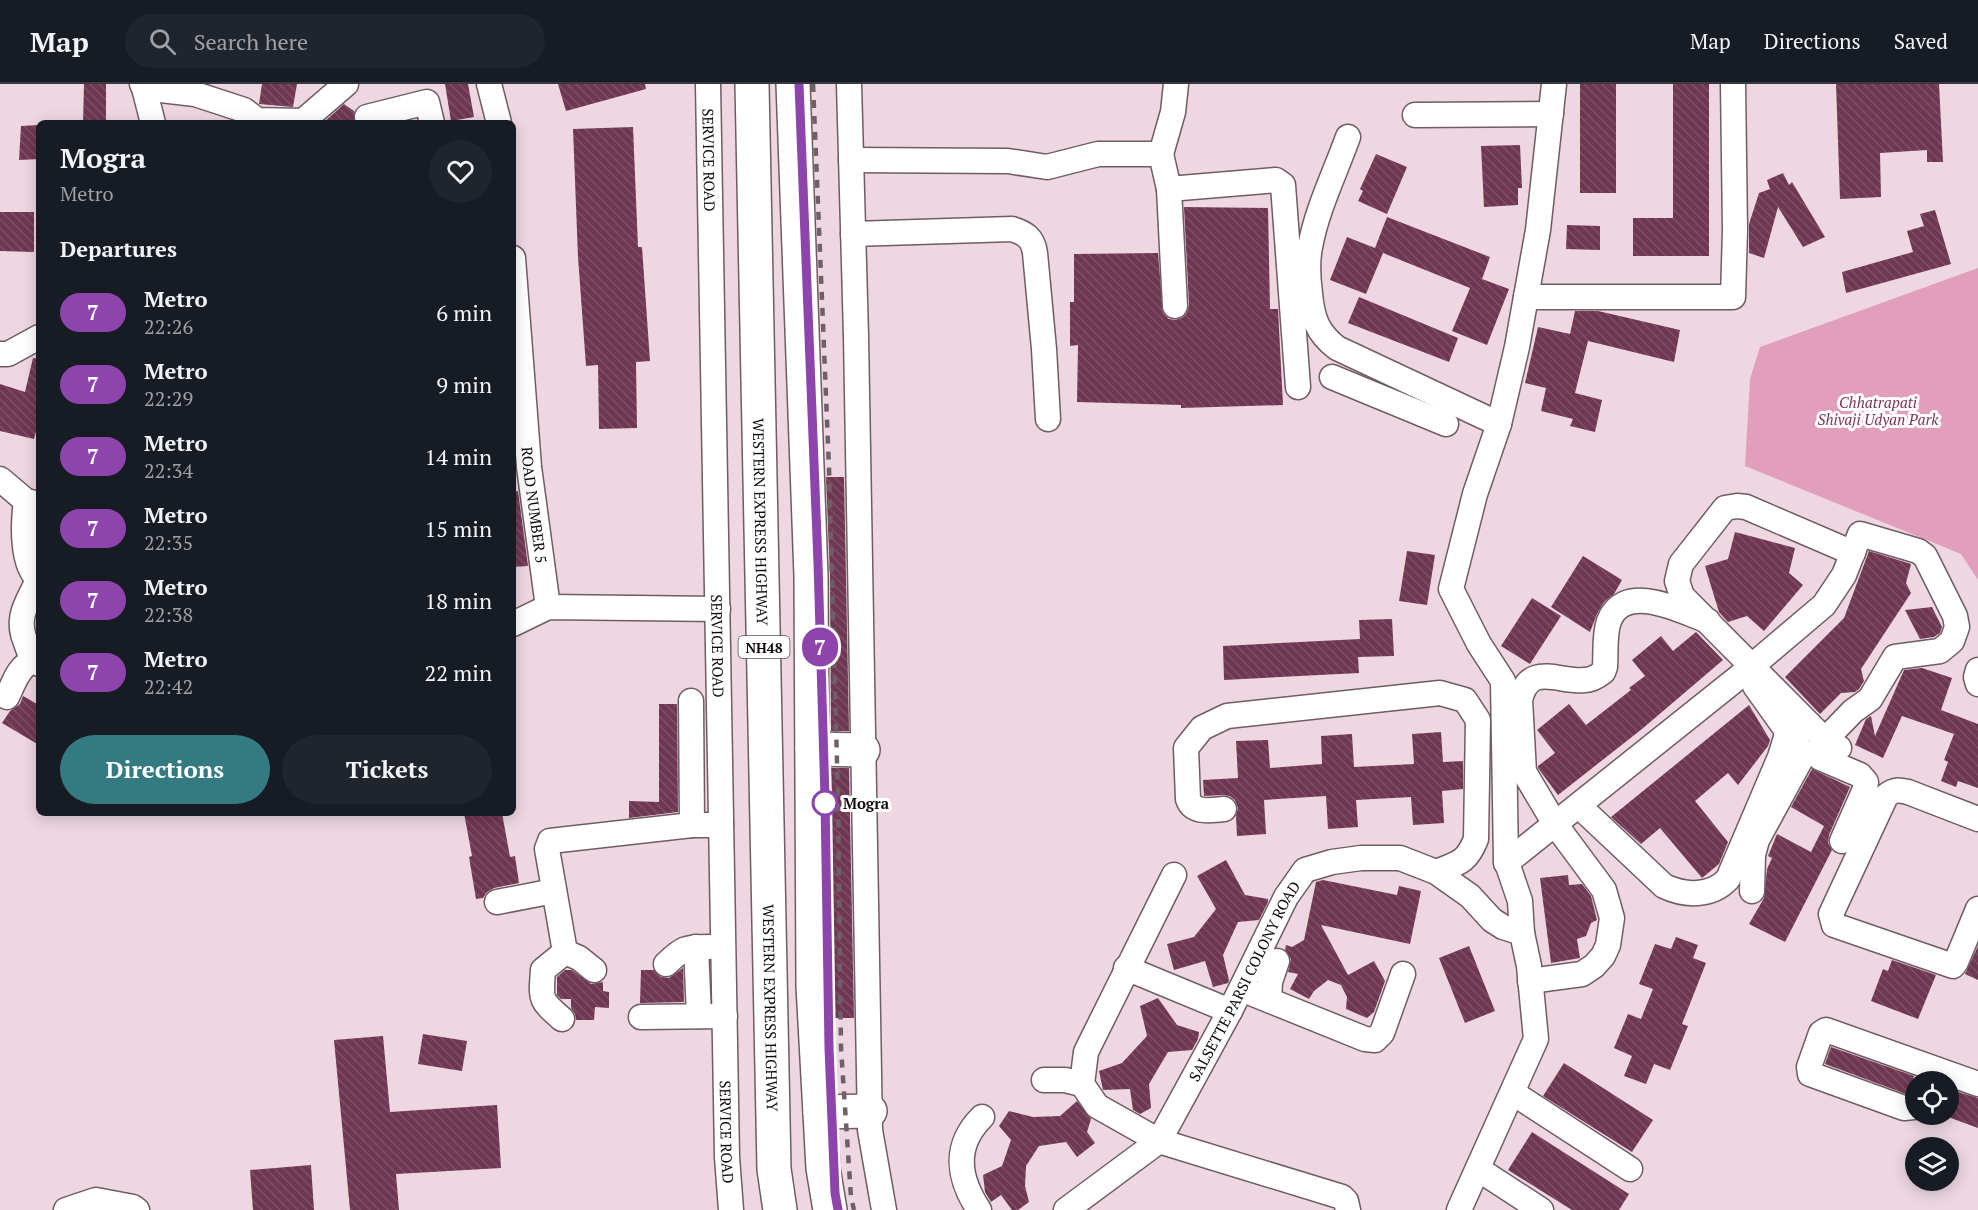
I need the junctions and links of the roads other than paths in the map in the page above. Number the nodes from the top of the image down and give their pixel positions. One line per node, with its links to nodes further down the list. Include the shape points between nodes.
1 (489, 84): 19 (street)
2 (708, 84): 43 (street, SERVICE ROAD)
3 (752, 84): 104 (highway, WESTERN EXPRESS HIGHWAY / NH48, via 774,1168)
4 (793, 84): 54 (highway, NH48, via 811,576)
5 (849, 84): 22 (street)
6 (1176, 84): 21 (street)
7 (1554, 84): 11 (street)
8 (1733, 84): 25 (street, via 1733,297)
9 (143, 86): 14 (street); 15 (street, via 195,94 244,110)
10 (341, 89): 16 (street); 17 (street)
11 (1551, 114): 12 (street); 25 (street)
12 (1415, 115)
13 (404, 116): 17 (street); 18 (street, via 427,102)
14 (152, 120)
15 (257, 120)
16 (305, 120)
17 (371, 120)
18 (431, 120)
19 (498, 120)
20 (1348, 137): 30 (street, via 1309,249 1311,305 1324,338)
21 (1161, 154): 22 (street, via 1098,154 1047,167 1008,161); 23 (street)
22 (851, 159): 24 (street)
23 (1169, 189): 26 (street); 32 (street, via 1276,180 1283,185)
24 (853, 234): 34 (street, via 1012,229 1029,237 1035,253); 55 (street)
25 (1526, 297): 36 (street)
26 (1175, 306)
27 (516, 327): 42 (street, ROAD NUMBER 5)
28 (36, 339): 29 (street, via 8,354)
29 (0, 354)
30 (1397, 376): 33 (street); 36 (street)
31 (1332, 377): 33 (street)
32 (1298, 387)
33 (1387, 400): 35 (street)
34 (1048, 419)
35 (1446, 424)
36 (1499, 424): 64 (street, via 1475,494 1451,589 1503,681)
37 (0, 479): 38 (street)
38 (32, 503): 40 (street, via 24,529 29,566)
39 (1853, 553): 44 (street, via 1746,507 1725,508 1681,564 1678,574 1682,596); 47 (street, via 1824,605); 53 (street, via 1860,534 1922,553 1952,608 1957,627 1944,649 1892,659 1870,699)
40 (36, 577)
41 (36, 587): 46 (street, via 20,623 29,654)
42 (548, 607): 43 (street); 45 (street)
43 (718, 609): 62 (street, SERVICE ROAD)
44 (1708, 621): 47 (street); 60 (street, via 1648,601 1625,603 1608,623 1603,672 1584,680 1537,677 1525,685 1520,700 1524,772)
45 (516, 623)
46 (36, 662): 50 (street, via 23,666)
47 (1749, 669): 52 (street); 53 (street); 57 (street)
48 (1978, 670): 49 (street)
49 (1978, 684)
50 (7, 697)
51 (691, 701): 61 (street)
52 (1788, 731): 57 (street, via 1728,879 1716,890 1686,893 1664,886); 68 (street, via 1802,751 1802,758 1757,840)
53 (1825, 740): 56 (street); 63 (street, via 1819,757 1860,776 1866,784)
54 (812, 749): 55 (highway); 96 (highway, NH48, via 813,986)
55 (863, 750): 95 (street)
56 (1870, 763)
57 (1580, 806): 60 (street)
58 (1224, 809): 65 (street, via 1197,810 1190,805 1186,748 1202,728 1227,716 1440,693 1465,700 1478,720 1476,839 1470,855)
59 (1978, 819): 70 (street, via 1908,792 1891,791 1830,914 1834,925 1953,966)
60 (1556, 824): 64 (street); 80 (street, via 1604,890 1612,918 1610,933 1603,956 1582,974)
61 (692, 825): 62 (street); 67 (street, via 550,841 547,849)
62 (722, 825): 73 (street, SERVICE ROAD)
63 (1842, 841)
64 (1506, 863): 71 (street, via 1520,901)
65 (1437, 872): 71 (street, SALSETTE PARSI COLONY ROAD, via 1470,896 1492,920); 81 (street, SALSETTE PARSI COLONY ROAD, via 1400,858 1361,858 1305,870 1286,897)
66 (1174, 875): 77 (street)
67 (554, 891): 69 (street); 74 (street)
68 (1752, 891)
69 (497, 902)
70 (1978, 909)
71 (1522, 933): 80 (street)
72 (696, 947): 73 (street); 76 (street, via 682,949); 84 (street)
73 (724, 948): 85 (street, SERVICE ROAD)
74 (565, 952): 78 (street); 87 (street, via 543,970 541,997)
75 (1277, 961): 82 (street)
76 (666, 964)
77 (1126, 968): 83 (street); 91 (street, via 1086,1052)
78 (594, 970)
79 (1403, 974): 82 (street, via 1382,1033 1375,1040)
80 (1530, 981): 93 (street, via 1536,1039)
81 (1241, 989): 82 (street); 83 (street, SALSETTE PARSI COLONY ROAD)
82 (1269, 1000)
83 (1230, 1011): 98 (street, SALSETTE PARSI COLONY ROAD)
84 (699, 1016): 85 (street); 86 (street)
85 (725, 1016): 103 (street, SERVICE ROAD)
86 (641, 1017)
87 (562, 1019)
88 (1919, 1071): 94 (street, via 1826,1030 1821,1033 1809,1067 1813,1076)
89 (1044, 1080): 91 (street)
90 (1959, 1080): 92 (street)
91 (1082, 1084): 98 (street, via 1097,1106)
92 (1978, 1084)
93 (1513, 1093): 99 (street); 100 (street)
94 (1905, 1108)
95 (870, 1111): 96 (highway); 106 (street)
96 (820, 1112): 105 (highway, NH48)
97 (982, 1117): 107 (street, via 967,1134 962,1164 969,1194)
98 (1159, 1141): 108 (street, SALSETTE PARSI COLONY ROAD); 109 (street, via 1342,1197)
99 (1478, 1169): 110 (street); 111 (street)
100 (1630, 1169)
101 (66, 1210): 102 (street, via 96,1200)
102 (137, 1210)
103 (731, 1210)
104 (780, 1210)
105 (830, 1210)
106 (884, 1210)
107 (979, 1210)
108 (1066, 1210)
109 (1348, 1210)
110 (1459, 1210)
111 (1541, 1210)

